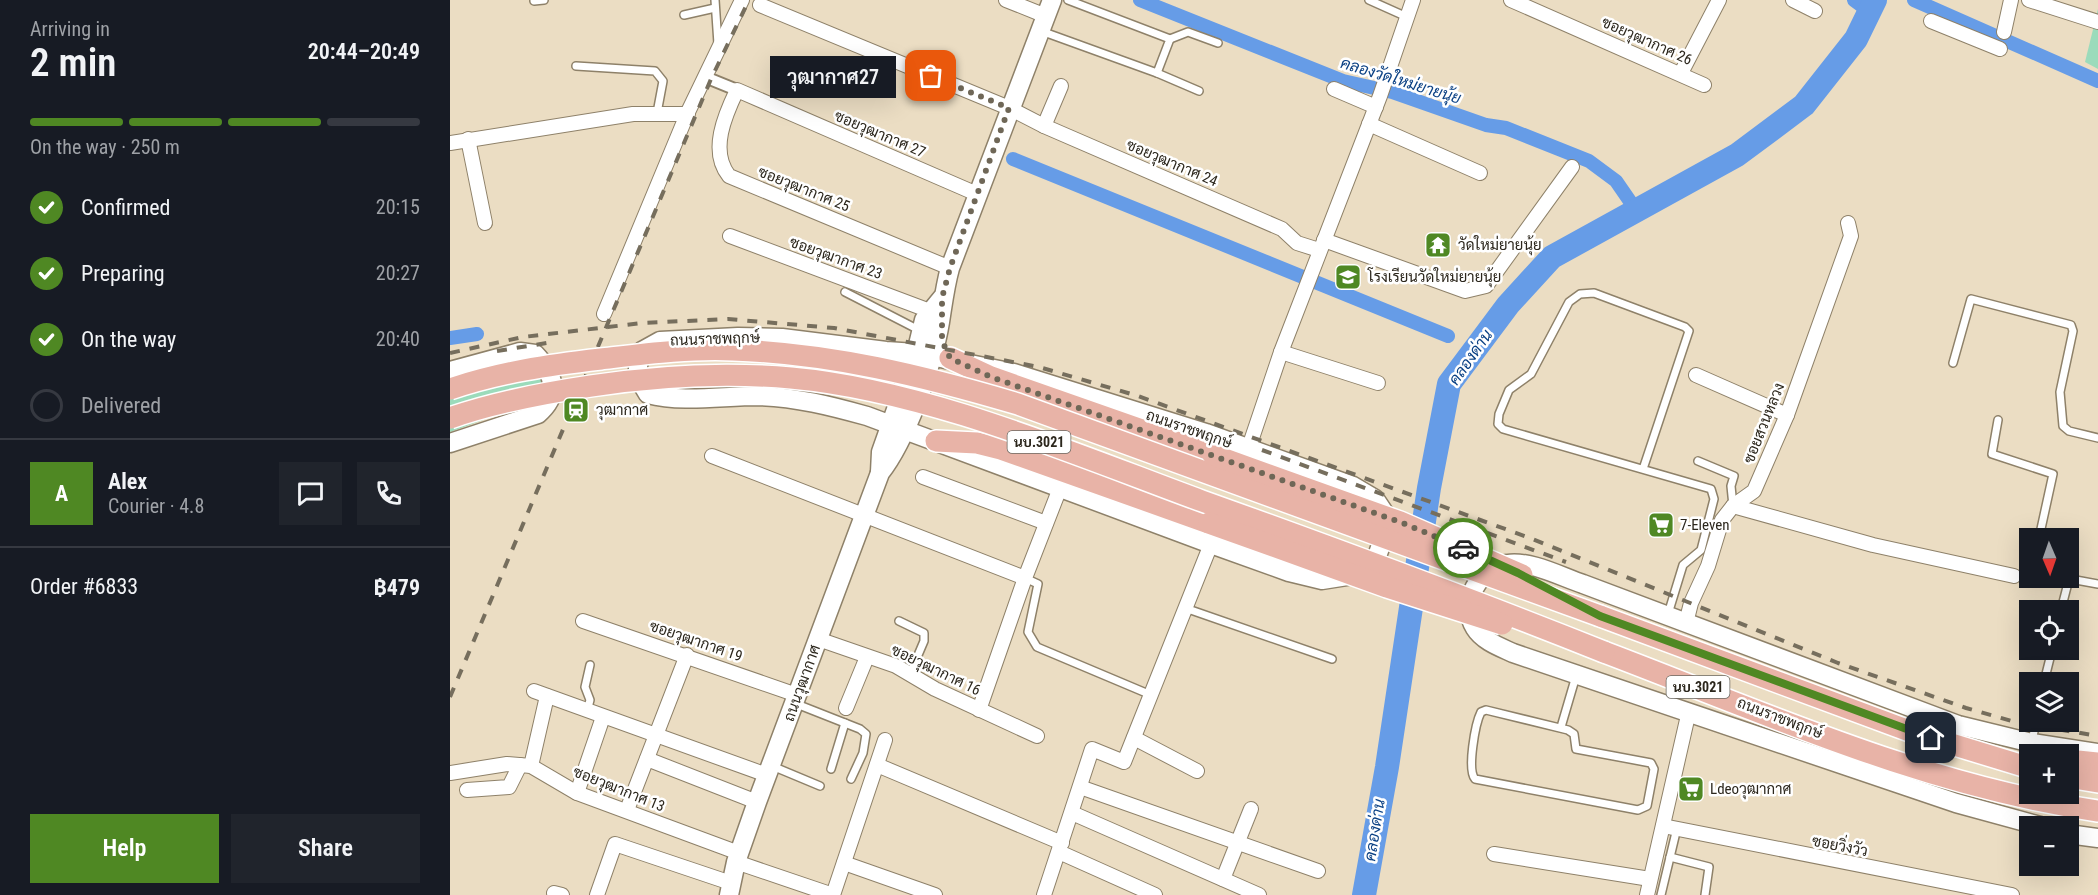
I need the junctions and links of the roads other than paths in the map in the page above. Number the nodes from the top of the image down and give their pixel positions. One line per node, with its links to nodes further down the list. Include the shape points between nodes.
1 (544, 0): 13 (lane)
2 (715, 0): 15 (lane)
3 (742, 0): 25 (street)
4 (1006, 0): 18 (street)
5 (1068, 0): 23 (lane)
6 (1369, 0): 19 (lane)
7 (1413, 0): 19 (street)
8 (1511, 0): 29 (street, ซอยวุฒากาศ 26)
9 (1719, 0): 29 (street)
10 (1793, 0): 16 (street)
11 (2011, 0): 22 (street)
12 (2029, 0): 21 (street)
13 (534, 2)
14 (754, 3): 37 (street, ซอยวุฒากาศ 24)
15 (715, 8): 17 (lane); 25 (lane)
16 (1815, 11)
17 (684, 15)
18 (1046, 15): 28 (lane); 37 (main road, ถนนวุฒากาศ)
19 (1407, 17): 36 (street)
20 (1931, 21): 26 (street)
21 (2098, 22)
22 (2004, 32)
23 (1170, 39): 24 (lane, via 1188,32); 28 (lane)
24 (1218, 43)
25 (718, 44): 30 (street)
26 (2000, 49)
27 (576, 66): 38 (lane, via 655,71 663,81)
28 (1157, 73): 35 (lane)
29 (1681, 73): 32 (street, ซอยวุฒากาศ 26)
30 (705, 77): 34 (street); 39 (street)
31 (1060, 86): 41 (street)
32 (1704, 86)
33 (1334, 89): 36 (street)
34 (737, 90): 46 (street, ซอยวุฒากาศ 27); 51 (street, ซอยวุฒากาศ 25, via 720,135 723,169 729,176)
35 (1199, 91)
36 (1380, 96): 40 (street)
37 (1009, 108): 41 (street, ซอยวุฒากาศ 24); 46 (main road, ถนนวุฒากาศ)
38 (657, 113): 39 (street); 42 (street)
39 (688, 114): 53 (street)
40 (1369, 124): 45 (street); 50 (street)
41 (1044, 126): 50 (street, ซอยวุฒากาศ 24, via 1282,229 1297,243)
42 (468, 140): 43 (street); 47 (street)
43 (450, 142)
44 (1572, 167): 50 (street, ซอยวุฒากาศ 24, via 1486,286 1479,290 1466,291)
45 (1480, 173)
46 (977, 194): 51 (main road, ถนนวุฒากาศ)
47 (485, 223)
48 (1848, 223): 63 (street, ซอยสวนหลวง, via 1851,236)
49 (730, 236): 54 (street, ซอยวุฒากาศ 23)
50 (1322, 245): 56 (street)
51 (950, 268): 54 (main road, ถนนวุฒากาศ)
52 (845, 291): 54 (lane)
53 (604, 314)
54 (931, 316): 55 (main road); 57 (main road, ถนนวุฒากาศ); 57 (main road, via 942,341)
55 (886, 351): 57 (main road, ถนนราชพฤกษ์); 64 (main road, ถนนราชพฤกษ์ / นบ.3021, via 782,338 675,340 660,341 642,351 637,365 637,378 648,394 663,398 760,396 812,400)
56 (1281, 352): 61 (street); 71 (street)
57 (932, 355): 67 (main road, ถนนวุฒากาศ); 71 (main road, ถนนราชพฤกษ์ / นบ.3021, via 1070,390); 88 (main road, bridge, via 1436,537 1518,573)
58 (1953, 363): 68 (lane, via 1971,299 2071,325 2060,392 2063,426)
59 (450, 371): 70 (main road, via 520,352 535,354 545,364 553,389 549,404 538,414)
60 (1696, 375): 63 (street)
61 (1378, 383)
62 (450, 389): 88 (main road, ถนนราชพฤกษ์ / นบ.3021, bridge, via 532,367 639,355 730,350 797,354 853,363 1018,404)
63 (1787, 415): 78 (street, ซอยสวนหลวง, via 1754,491)
64 (867, 416): 67 (main road, ถนนราชพฤกษ์ / นบ.3021); 74 (main road, via 875,425)
65 (450, 418): 94 (main road, ถนนราชพฤกษ์ / นบ.3021, bridge, via 555,391 638,379 791,378 849,387 1010,431 1447,589)
66 (1998, 420): 81 (lane, via 1992,454 2053,474)
67 (897, 428): 69 (main road, ถนนราชพฤกษ์ / นบ.3021); 74 (main road, ถนนวุฒากาศ)
68 (2098, 438)
69 (936, 441): 74 (main road, via 904,450); 77 (main road, ถนนราชพฤกษ์ / นบ.3021); 82 (main road, via 1001,449)
70 (450, 443)
71 (1248, 450): 82 (main road, ถนนราชพฤกษ์ / นบ.3021, via 1353,486 1376,499 1385,514 1383,545 1375,562 1360,574 1322,580 1289,572)
72 (712, 456): 79 (street)
73 (1698, 461): 78 (lane, via 1734,476)
74 (884, 462): 79 (main road, ถนนวุฒากาศ)
75 (1643, 469): 75 (lane, via 1503,429 1498,424 1509,390 1531,374 1569,302 1577,295 1594,293 1689,331); 89 (lane, via 1708,488 1714,494 1701,550 1683,565)
76 (923, 477): 80 (street)
77 (1060, 488): 80 (street); 82 (main road, ถนนราชพฤกษ์ / นบ.3021)
78 (1733, 506): 83 (street, via 1873,545); 92 (street, ซอยสวนหลวง, via 1722,520)
79 (864, 517): 84 (street); 93 (main road, ถนนวุฒากาศ)
80 (1046, 523): 84 (street)
81 (2041, 528)
82 (1210, 533): 87 (street); 94 (main road, bridge)
83 (2014, 576)
84 (1025, 578): 101 (lane, via 1038,584 1028,632 1037,647); 104 (street)
85 (2079, 580): 86 (lane)
86 (2098, 584)
87 (1185, 608): 97 (lane); 101 (street)
88 (1600, 616): 116 (main road, ถนนราชพฤกษ์ / นบ.3021)
89 (1668, 616): 92 (main road, ถนนราชพฤกษ์ / นบ.3021); 99 (main road, ถนนราชพฤกษ์ / นบ.3021, via 1527,565 1508,563 1481,576 1471,596 1475,629 1488,641 1514,653)
90 (583, 621): 95 (street, ซอยวุฒากาศ 19)
91 (899, 621): 100 (lane, via 924,633)
92 (1686, 623): 114 (main road, ถนนราชพฤกษ์ / นบ.3021)
93 (818, 639): 96 (street, ซอยวุฒากาศ 16); 102 (main road, ถนนวุฒากาศ)
94 (1604, 652): 140 (main road, ถนนราชพฤกษ์ / นบ.3021, via 1924,770 2040,802)
95 (687, 655): 102 (street, ซอยวุฒากาศ 19); 110 (street)
96 (867, 657): 100 (street, ซอยวุฒากาศ 16); 103 (street)
97 (1332, 659)
98 (590, 665): 105 (lane, via 585,687 590,700)
99 (1577, 673): 106 (main road, ถนนราชพฤกษ์ / นบ.3021); 109 (lane)
100 (910, 674): 104 (street, ซอยวุฒากาศ 16)
101 (1151, 694): 112 (street)
102 (796, 699): 108 (lane); 125 (main road, ถนนวุฒากาศ)
103 (846, 708)
104 (979, 710): 111 (street, ซอยวุฒากาศ 16)
105 (587, 711): 107 (street); 124 (street, via 540,694)
106 (1689, 711): 141 (main road, ถนนราชพฤกษ์ / นบ.3021); 142 (street)
107 (603, 717): 110 (street); 135 (street)
108 (845, 723): 126 (lane); 129 (lane, via 868,737)
109 (1561, 727): 109 (lane, via 1482,711 1477,722 1471,775 1478,780 1615,806 1646,808 1652,764 1576,749 1574,734)
110 (656, 736): 119 (street); 125 (street)
111 (1037, 736)
112 (1134, 738): 127 (street); 133 (street, via 1124,762 1092,749)
113 (885, 740): 122 (street)
114 (2019, 745)
115 (2019, 749): 116 (main road)
116 (1968, 750): 123 (main road, ถนนราชพฤกษ์ / นบ.3021)
117 (2079, 752): 118 (main road, ถนนราชพฤกษ์ / นบ.3021)
118 (2098, 753)
119 (647, 759): 136 (street); 138 (street)
120 (2079, 761): 121 (main road)
121 (2098, 763)
122 (877, 765): 146 (street); 150 (street)
123 (2019, 765)
124 (526, 766): 128 (street, via 507,764); 134 (street, via 510,787); 135 (street, ซอยวุฒากาศ 13)
125 (769, 770): 132 (lane); 136 (main road, ถนนวุฒากาศ)
126 (831, 770)
127 (1197, 771)
128 (450, 773)
129 (851, 779)
130 (2079, 779): 131 (main road)
131 (2098, 782)
132 (820, 786)
133 (1080, 787): 139 (street); 145 (street)
134 (467, 790)
135 (577, 793): 138 (street, ซอยวุฒากาศ 13)
136 (757, 802): 148 (main road, ถนนวุฒากาศ)
137 (1251, 809): 145 (street)
138 (627, 810): 148 (street, ซอยวุฒากาศ 13)
139 (1072, 813): 146 (street); 152 (street)
140 (2098, 813)
141 (2019, 820)
142 (1670, 827): 149 (lane); 153 (street); 155 (street, ซอยวิ่งวัว)
143 (2079, 835): 144 (main road)
144 (2098, 838)
145 (1238, 843): 151 (street); 152 (street)
146 (1061, 848): 159 (street); 160 (street)
147 (1494, 854): 153 (street)
148 (738, 857): 154 (main road, ถนนวุฒากาศ); 157 (street, ซอยวุฒากาศ 13)
149 (1670, 857): 163 (lane); 164 (lane, via 1709,867)
150 (844, 863): 157 (street); 158 (street)
151 (1318, 870)
152 (1223, 879): 161 (street)
153 (1650, 879): 162 (street)
154 (730, 889): 156 (street, via 615,844)
155 (1976, 892): 165 (street, ซอยวิ่งวัว)
156 (597, 895)
157 (833, 895)
158 (935, 895)
159 (1044, 895)
160 (1155, 895)
161 (1258, 895)
162 (1647, 895)
163 (1661, 895)
164 (1705, 895)
165 (2012, 895)

